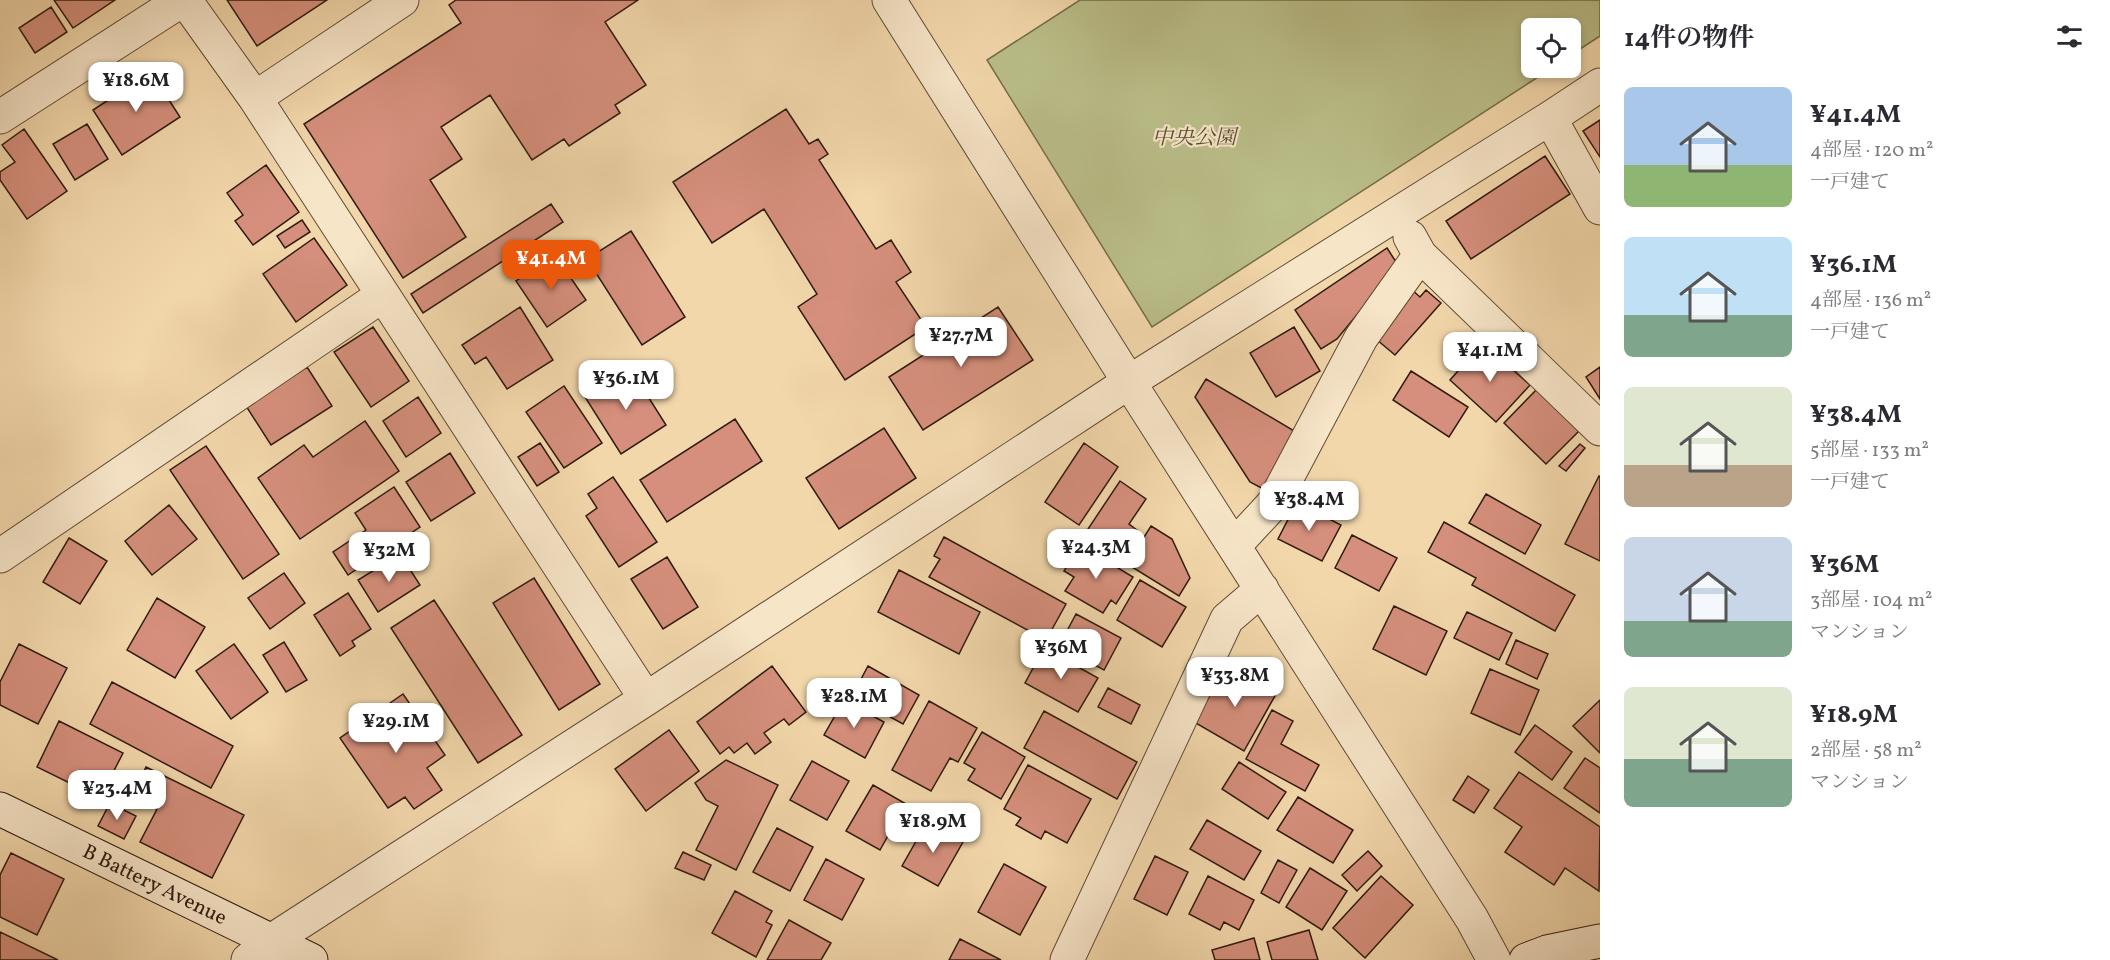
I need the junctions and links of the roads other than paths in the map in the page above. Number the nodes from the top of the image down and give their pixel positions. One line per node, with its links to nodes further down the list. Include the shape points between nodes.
1 (183, 0): 5 (street); 6 (street)
2 (402, 0): 5 (street)
3 (889, 0): 12 (street)
4 (1600, 85): 7 (street)
5 (255, 98): 11 (street)
6 (0, 117)
7 (1550, 118): 8 (street); 9 (street)
8 (1600, 208)
9 (1398, 214): 10 (street); 12 (street)
10 (1420, 255): 13 (street); 14 (street, via 1361,338 1273,504)
11 (383, 294): 15 (street); 17 (street)
12 (1129, 382): 14 (street); 17 (street)
13 (1600, 429)
14 (1234, 546): 16 (street)
15 (0, 556)
16 (1262, 590): 22 (street, via 1227,619); 23 (street, via 1472,919)
17 (646, 699): 20 (street)
18 (0, 809): 20 (street, B Battery Avenue)
19 (1600, 941): 24 (street)
20 (259, 950): 21 (street, B Battery Avenue)
21 (311, 960)
22 (1067, 960)
23 (1494, 960)
24 (1526, 960)

